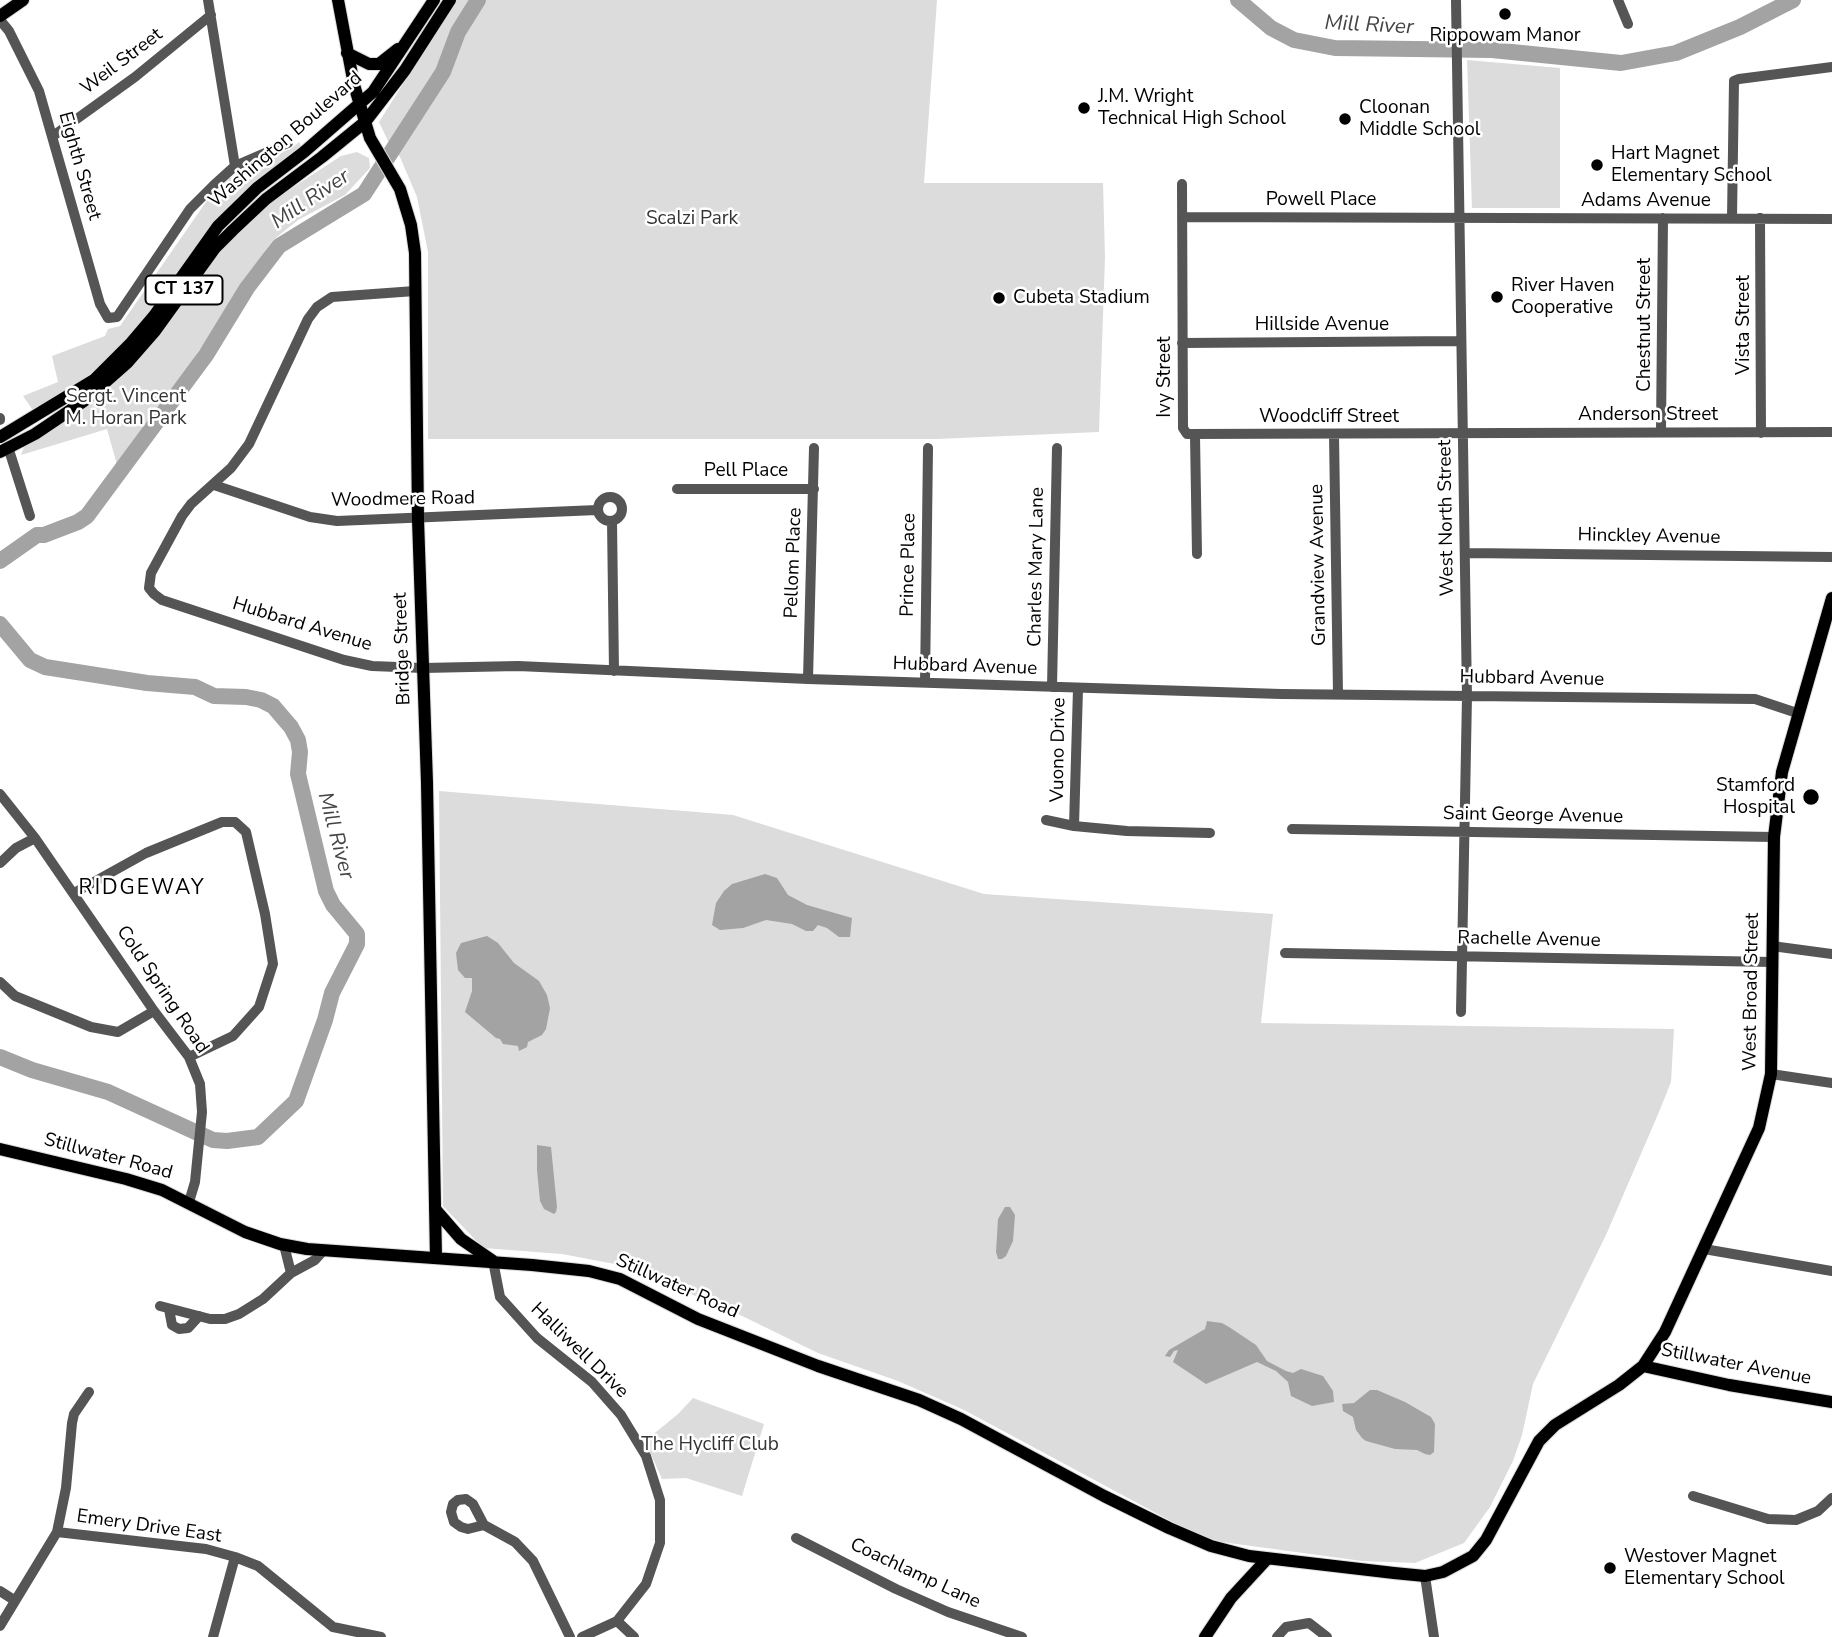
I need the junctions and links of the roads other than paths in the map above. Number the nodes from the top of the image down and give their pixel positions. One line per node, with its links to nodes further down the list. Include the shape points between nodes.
1 (23, 0): 9 (main road)
2 (208, 0): 8 (street)
3 (338, 0): 12 (main road, Bridge Street)
4 (434, 0): 11 (main road, Washington Boulevard / CT 137)
5 (450, 0): 15 (main road, Washington Boulevard / CT 137)
6 (1455, 0): 24 (street, West North Street)
7 (1618, 0): 10 (street)
8 (211, 15): 16 (street, Weil Street); 18 (street)
9 (0, 18): 16 (street, Eighth Street, via 39,91)
10 (1628, 24)
11 (410, 37): 12 (main road, via 379,64); 14 (main road, Washington Boulevard / CT 137, via 373,93)
12 (347, 53): 14 (main road, Bridge Street)
13 (1832, 67): 22 (street, via 1734,81)
14 (360, 104): 15 (main road, Bridge Street); 35 (main road, Washington Boulevard / CT 137, via 218,226 154,316 94,380)
15 (365, 122): 26 (main road, Bridge Street, via 400,188 413,235); 35 (main road, Washington Boulevard / CT 137, via 265,199 215,248 127,363 84,401 35,434)
16 (53, 135): 18 (street, Eighth Street, via 100,304 108,318 117,317 190,209)
17 (288, 143): 18 (street)
18 (235, 166)
19 (1182, 184): 20 (street, Ivy Street)
20 (1182, 217): 24 (street, Powell Place); 28 (street, Ivy Street)
21 (1663, 218): 22 (street, Adams Avenue); 24 (street, Adams Avenue); 29 (street, Chestnut Street)
22 (1732, 218): 23 (street, Adams Avenue)
23 (1760, 218): 25 (street, Adams Avenue); 31 (street, Vista Street)
24 (1461, 219): 27 (street, West North Street)
25 (1832, 219)
26 (415, 291): 39 (street, via 332,297 317,307 249,444); 44 (main road, Bridge Street)
27 (1461, 341): 28 (street, Hillside Avenue); 32 (street, West North Street)
28 (1182, 343): 34 (street, Ivy Street, via 1183,428)
29 (1661, 431): 31 (street, Anderson Street); 32 (street, Anderson Street)
30 (1832, 432): 31 (street, Anderson Street)
31 (1761, 433)
32 (1464, 434): 33 (street, Woodcliff Street); 46 (street, West North Street)
33 (1334, 435): 34 (street, Woodcliff Street); 56 (street, Grandview Avenue)
34 (1195, 436): 47 (street)
35 (3, 445): 43 (street)
36 (814, 448): 41 (street, Pellom Place)
37 (928, 448): 53 (street, Prince Place)
38 (1057, 448): 54 (street, Charles Mary Lane)
39 (214, 485): 44 (street, Woodmere Road, via 310,517); 50 (street, Hubbard Avenue, via 182,516 151,573 151,591 162,600 344,660)
40 (677, 489): 41 (street, Pell Place)
41 (814, 489): 52 (street, Pellom Place)
42 (597, 510): 44 (street, Woodmere Road); 45 (street, via 602,519); 45 (street, Woodmere Road, via 603,498 616,498 622,510)
43 (30, 516)
44 (418, 519): 50 (main road, Bridge Street)
45 (612, 521): 51 (street, Woodmere Road)
46 (1466, 553): 48 (street, Hinckley Avenue); 57 (street, West North Street)
47 (1197, 554)
48 (1832, 557)
49 (1832, 598): 58 (main road, West Broad Street)
50 (423, 668): 51 (street, Hubbard Avenue); 82 (main road, Bridge Street)
51 (614, 671): 52 (street, Hubbard Avenue)
52 (808, 679): 53 (street, Hubbard Avenue)
53 (925, 682): 54 (street, Hubbard Avenue)
54 (1052, 687): 55 (street, Hubbard Avenue)
55 (1078, 689): 56 (street, Hubbard Avenue); 61 (street, Vuono Drive)
56 (1339, 694): 57 (street, Hubbard Avenue)
57 (1467, 696): 58 (street, Hubbard Avenue, via 1755,699); 63 (street, West North Street)
58 (1797, 713): 65 (main road, West Broad Street, via 1782,772)
59 (0, 794): 66 (street, Cold Spring Road)
60 (1046, 820): 61 (street, Vuono Drive)
61 (1074, 826): 64 (street)
62 (1292, 829): 63 (street, Saint George Avenue)
63 (1465, 832): 65 (street, Saint George Avenue); 72 (street, West North Street)
64 (1210, 833)
65 (1774, 837): 69 (main road, West Broad Street)
66 (35, 838): 67 (street); 68 (street, Cold Spring Road)
67 (0, 863)
68 (74, 893): 75 (street, Cold Spring Road); 77 (street, via 146,853 222,822 235,822 246,832 273,964 259,1007 233,1036)
69 (1772, 946): 71 (street); 73 (main road, West Broad Street)
70 (1285, 953): 72 (street, Rachelle Avenue)
71 (1832, 954)
72 (1462, 957): 73 (street, Rachelle Avenue); 76 (street, West North Street)
73 (1772, 962): 78 (main road, West Broad Street)
74 (0, 982): 75 (street, via 15,996 91,1027 118,1032)
75 (155, 1011): 77 (street, Cold Spring Road)
76 (1461, 1012)
77 (189, 1057): 81 (street, Cold Spring Road, via 200,1084 202,1112)
78 (1771, 1074): 79 (street); 84 (main road, West Broad Street, via 1759,1128)
79 (1832, 1083)
80 (0, 1149): 81 (main road, Stillwater Road, via 126,1179)
81 (189, 1202): 83 (main road, Stillwater Road, via 245,1232)
82 (435, 1209): 86 (main road, Bridge Street); 87 (main road, via 461,1239)
83 (284, 1245): 85 (main road, Stillwater Road); 89 (street)
84 (1704, 1249): 88 (street); 91 (main road, West Broad Street, via 1665,1332)
85 (324, 1250): 86 (main road, Stillwater Road); 89 (street)
86 (436, 1258): 87 (main road, Stillwater Road)
87 (493, 1261): 100 (main road, Stillwater Road, via 589,1271 620,1279 698,1319 961,1419 1169,1528 1223,1549); 104 (street, Halliwell Drive, via 500,1297 537,1338 592,1382 621,1415 646,1456 660,1500 660,1543 646,1584)
88 (1832, 1271)
89 (291, 1273): 90 (street, via 239,1314 210,1320)
90 (200, 1316): 90 (street, via 164,1307 172,1325 179,1329 188,1328)
91 (1643, 1366): 93 (main road, Stillwater Avenue); 101 (main road, Stillwater Avenue, via 1555,1425 1539,1441 1476,1553 1443,1572)
92 (89, 1392): 97 (street, via 74,1414)
93 (1832, 1402)
94 (1693, 1496): 95 (street, via 1768,1519 1796,1520 1818,1511)
95 (1832, 1498)
96 (484, 1525): 108 (street, via 515,1542 533,1561)
97 (57, 1532): 99 (street, Emery Drive East, via 206,1549); 103 (street)
98 (796, 1538): 111 (street, Coachlamp Lane, via 948,1612)
99 (235, 1557): 106 (street); 107 (street, Emery Drive East, via 258,1566 333,1627)
100 (1268, 1559): 101 (main road, Stillwater Avenue); 112 (main road, via 1231,1598)
101 (1425, 1576): 115 (street)
102 (0, 1591): 103 (street)
103 (14, 1600): 105 (street)
104 (617, 1621): 109 (street, Halliwell Drive); 110 (street)
105 (0, 1626)
106 (213, 1637)
107 (381, 1637)
108 (570, 1637)
109 (582, 1637)
110 (634, 1637)
111 (1022, 1637)
112 (1205, 1637)
113 (1277, 1637): 114 (street, via 1286,1627 1309,1623)
114 (1327, 1637)
115 (1434, 1637)

